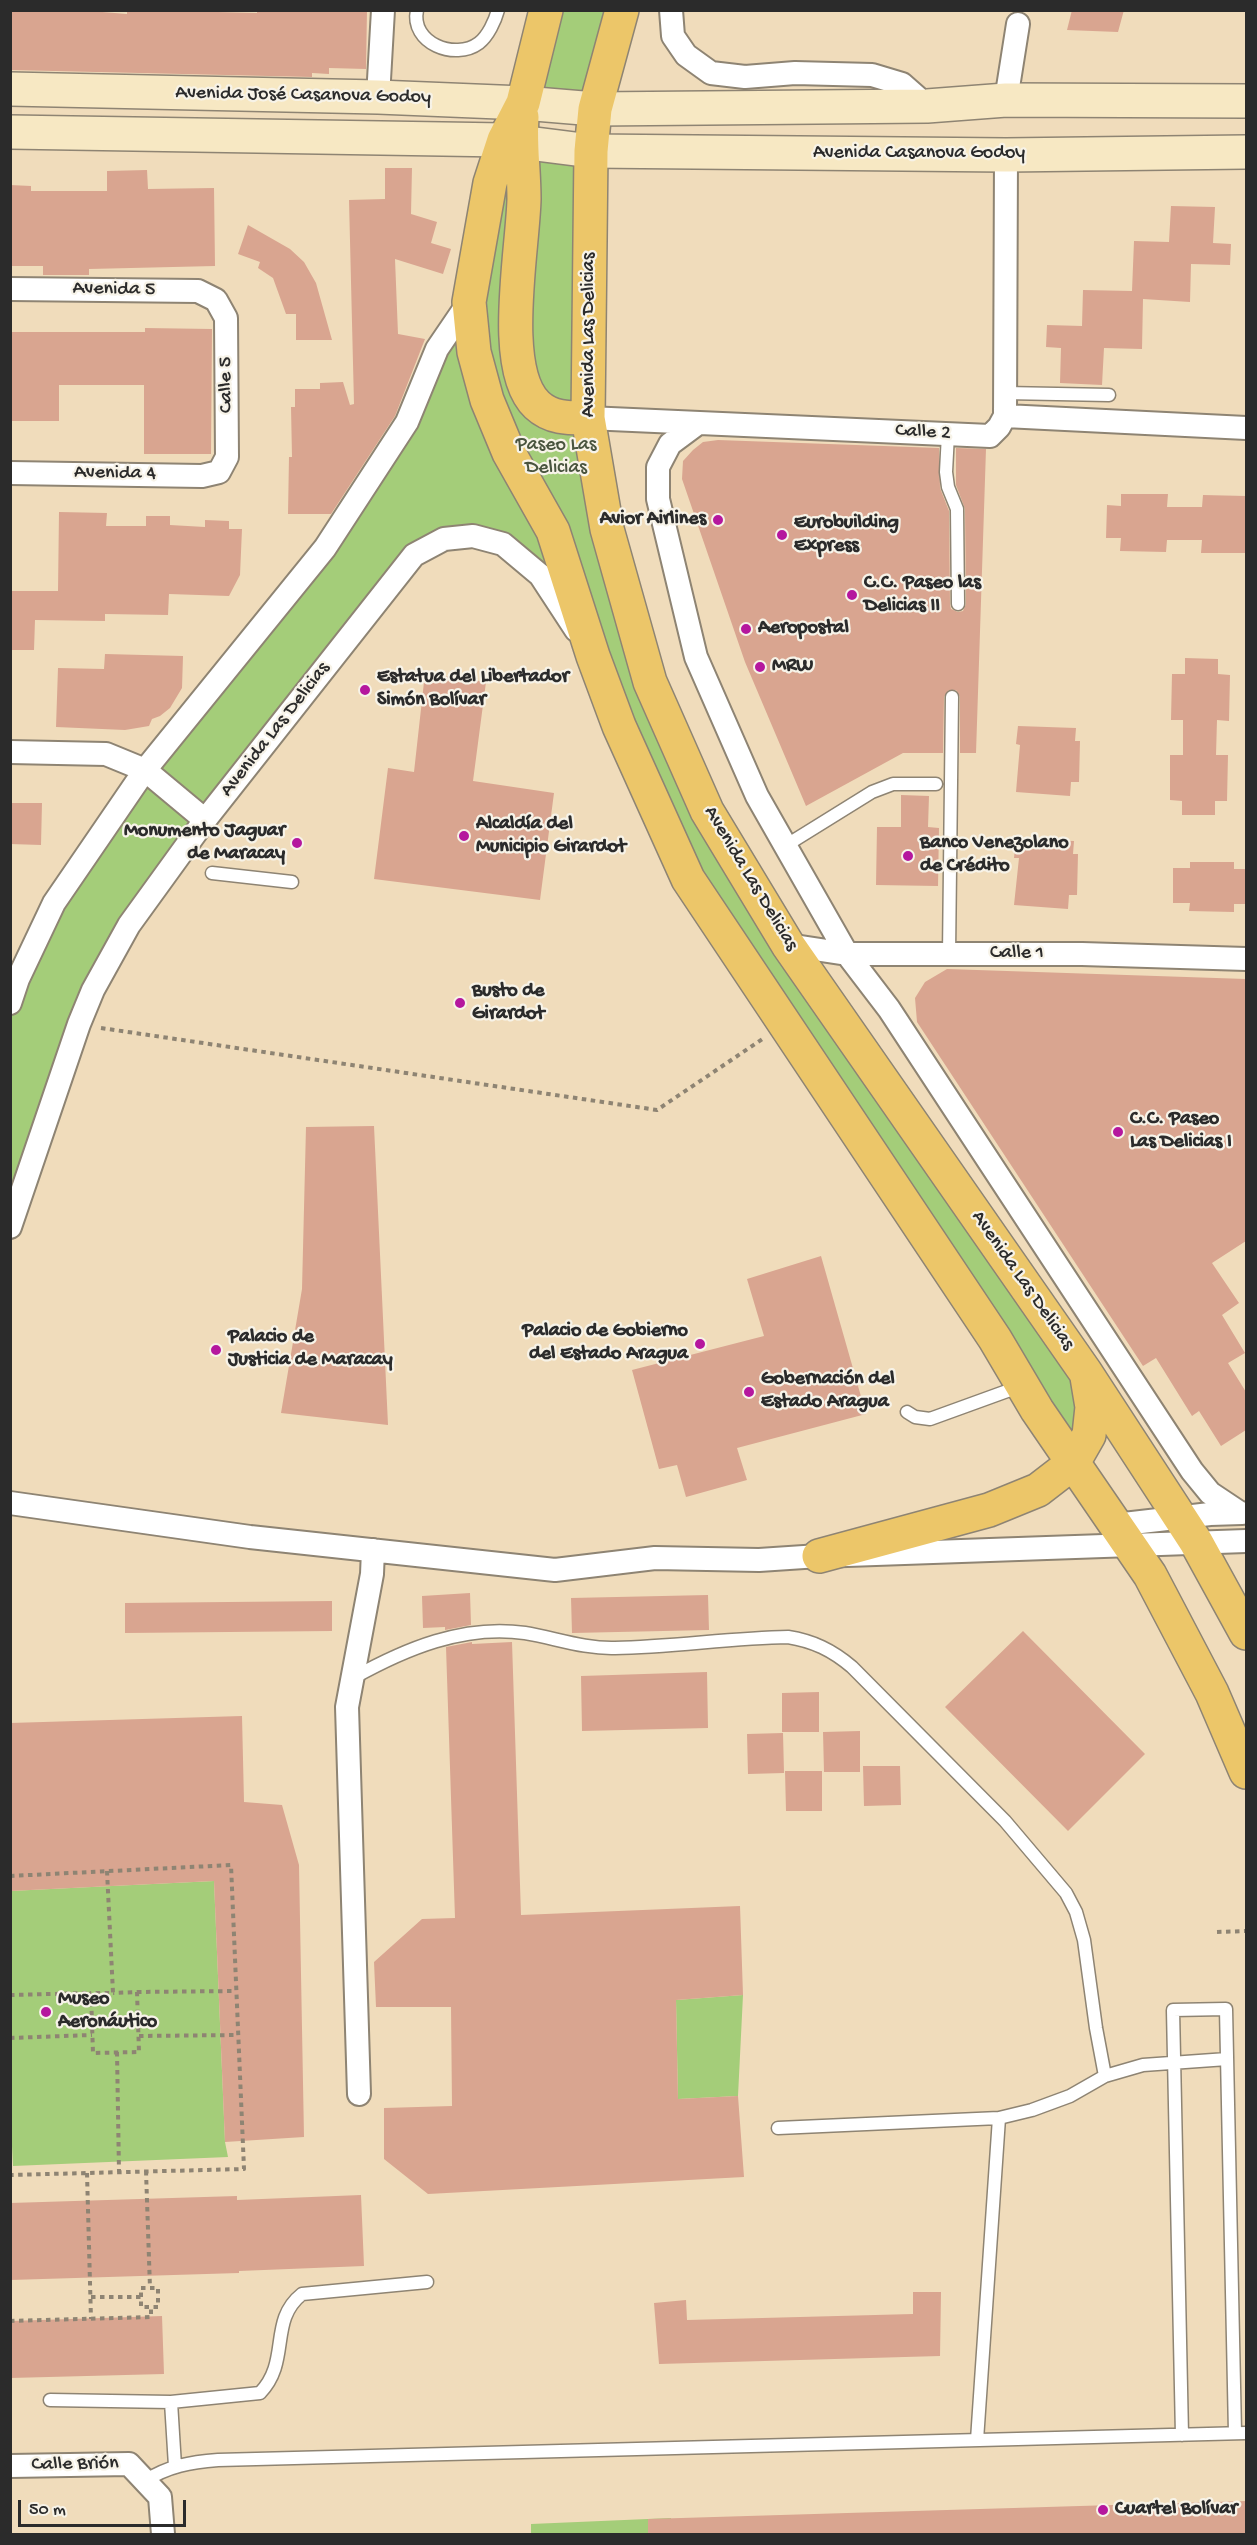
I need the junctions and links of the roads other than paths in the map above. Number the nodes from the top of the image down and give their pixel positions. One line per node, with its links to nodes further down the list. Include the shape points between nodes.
1 (383, 10): 9 (street)
2 (417, 10): 3 (lane, via 419,33 429,43 455,50 479,43)
3 (498, 10)
4 (546, 10): 12 (main road)
5 (622, 10): 14 (main road, Avenida Las Delicias)
6 (671, 10): 13 (street, via 673,36 686,55 711,73 745,78 795,73 872,75 902,84)
7 (1018, 24): 10 (street)
8 (10, 89): 9 (street, Avenida José Casanova Godoy)
9 (378, 97): 12 (street, Avenida José Casanova Godoy)
10 (1006, 100): 11 (street); 13 (street)
11 (1246, 101)
12 (523, 103): 14 (street, Avenida José Casanova Godoy); 16 (main road)
13 (927, 106): 14 (street)
14 (595, 109): 17 (main road, Avenida Las Delicias)
15 (10, 132): 16 (street, Avenida José Casanova Godoy)
16 (512, 141): 17 (street, Avenida José Casanova Godoy); 22 (main road, Avenida Las Delicias, via 490,183); 26 (main road, via 524,199 516,349 521,380 537,405 559,418)
17 (591, 152): 19 (street, Avenida Casanova Godoy); 26 (main road, Avenida Las Delicias)
18 (1246, 153): 19 (street, Avenida Casanova Godoy)
19 (1006, 155): 23 (street)
20 (10, 289): 21 (street, Avenida 5, via 198,291)
21 (216, 300): 30 (street, Calle 5, via 226,318 227,457)
22 (470, 302): 33 (main road, Avenida Las Delicias, via 474,352 487,400 509,453 554,531); 36 (street, Avenida Las Delicias, via 437,349 407,422 326,548)
23 (1005, 393): 24 (lane); 25 (street)
24 (1109, 395)
25 (1005, 416): 28 (street); 29 (street, Calle 2, via 990,436)
26 (588, 418): 27 (street, Calle 2); 42 (main road, Avenida Las Delicias, via 607,529 650,682 707,811)
27 (697, 423): 29 (street, Calle 2); 39 (street, via 670,444 658,467 658,499 696,657 757,796)
28 (1246, 428)
29 (948, 434): 32 (lane, via 946,472 957,509)
30 (219, 472): 31 (street, Avenida 4, via 202,476)
31 (10, 473)
32 (958, 604)
33 (592, 656): 38 (street, Avenida Las Delicias, via 540,575 502,544 473,536 444,539 414,555); 49 (main road, Avenida Las Delicias, via 688,879)
34 (952, 697): 44 (lane)
35 (10, 752): 36 (street, via 106,754)
36 (145, 770): 38 (street); 46 (street, Avenida Las Delicias, via 54,903)
37 (936, 784): 39 (lane, via 893,784 872,792)
38 (205, 820): 47 (street, Avenida Las Delicias, via 129,925 93,990)
39 (785, 846): 43 (street)
40 (212, 873): 41 (lane)
41 (292, 882)
42 (788, 945): 43 (street, Calle 1); 48 (main road, Avenida Las Delicias)
43 (847, 954): 44 (street, Calle 1); 53 (street, via 889,1009 1192,1471 1210,1493)
44 (949, 954): 45 (street, Calle 1)
45 (1246, 959)
46 (10, 1003)
47 (10, 1227)
48 (1086, 1373): 51 (main road, via 1092,1407 1089,1435); 54 (main road, Avenida Las Delicias)
49 (1022, 1386): 50 (lane, via 930,1419); 51 (main road, Avenida Las Delicias)
50 (907, 1412)
51 (1073, 1463): 55 (main road, Avenida Las Delicias); 58 (main road, via 1038,1490 989,1510)
52 (10, 1503): 57 (street)
53 (1243, 1513): 54 (street)
54 (1187, 1530): 55 (street); 56 (street); 59 (main road, Avenida Las Delicias)
55 (1122, 1535): 58 (street); 61 (main road, Avenida Las Delicias, via 1150,1575 1212,1693)
56 (1246, 1541)
57 (373, 1550): 58 (street, via 555,1570 655,1558 759,1560); 60 (street)
58 (819, 1556)
59 (1246, 1633)
60 (352, 1679): 64 (lane, via 394,1655 485,1632 527,1634 612,1648 788,1637 829,1649 852,1667 1005,1821 1066,1893 1084,1940); 65 (street, via 347,1707)
61 (1246, 1772)
62 (1227, 2059): 63 (lane); 63 (lane, via 1226,2009 1173,2010); 71 (lane)
63 (1174, 2061): 64 (lane); 72 (lane)
64 (1105, 2076): 66 (lane, via 1070,2096)
65 (359, 2094)
66 (999, 2118): 67 (lane); 73 (lane)
67 (778, 2128)
68 (427, 2282): 70 (lane, via 302,2294 292,2301 285,2314 280,2353 270,2383 260,2392)
69 (50, 2400): 70 (lane)
70 (171, 2402): 75 (lane)
71 (1241, 2433): 72 (lane)
72 (1182, 2435): 73 (lane)
73 (977, 2440): 75 (lane, via 218,2460)
74 (10, 2466): 76 (street, Calle Brión, via 129,2464)
75 (176, 2466): 76 (lane)
76 (145, 2481): 77 (street, Calle Brión, via 160,2497)
77 (163, 2535)

